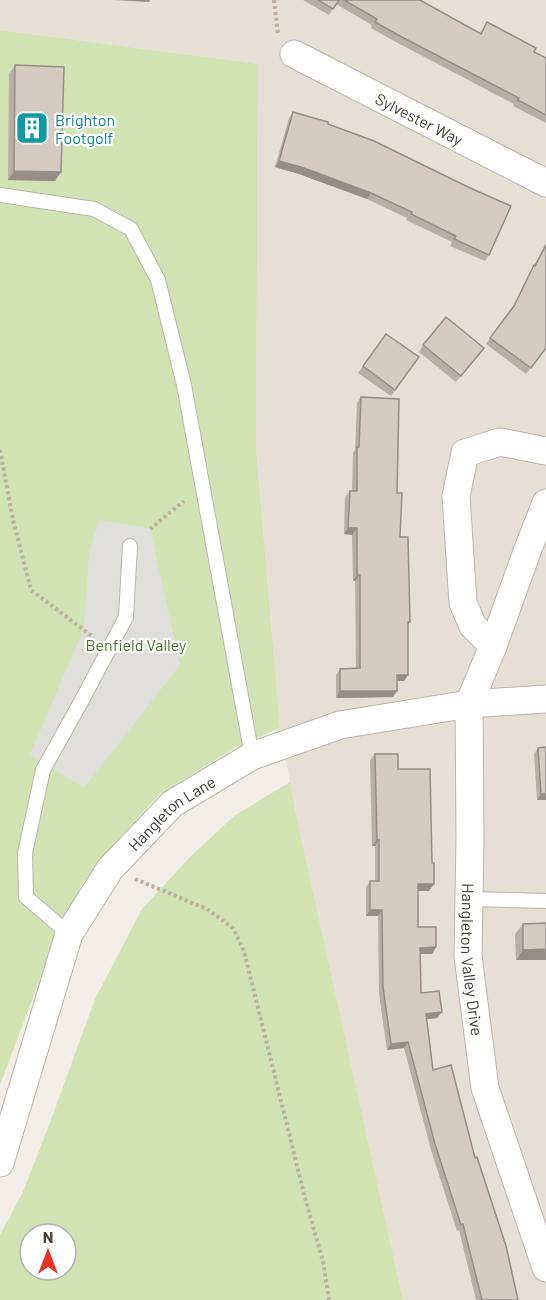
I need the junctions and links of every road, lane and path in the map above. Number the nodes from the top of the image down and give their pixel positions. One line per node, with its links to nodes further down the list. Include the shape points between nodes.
1 (294, 54): 2 (street, Sylvester Way)
2 (546, 183)
3 (0, 195): 6 (lane, via 94,209 131,229 158,280 184,385)
4 (0, 450): 11 (path, via 31,590)
5 (546, 451): 10 (street, via 500,442 465,453 456,496 463,603 473,626)
6 (202, 487): 8 (path); 14 (lane)
7 (546, 503): 10 (street, Hangleton Valley Drive)
8 (150, 529)
9 (130, 546): 11 (lane, via 126,617)
10 (494, 646): 13 (street, Hangleton Valley Drive)
11 (108, 648): 18 (lane, via 43,770 25,854 26,897)
12 (546, 699): 13 (street, Hangleton Lane)
13 (469, 704): 14 (street, Hangleton Lane, via 340,725); 16 (street, Hangleton Valley Drive)
14 (252, 756): 15 (street, Hangleton Lane, via 172,804)
15 (110, 869): 18 (street, Hangleton Lane); 21 (path, via 207,909 233,928 244,951 323,1261)
16 (469, 900): 17 (lane); 20 (street, Hangleton Valley Drive, via 468,956 485,1088)
17 (546, 901)
18 (69, 934): 19 (street, Hangleton Lane)
19 (0, 1163)
20 (546, 1268)
21 (329, 1300)

